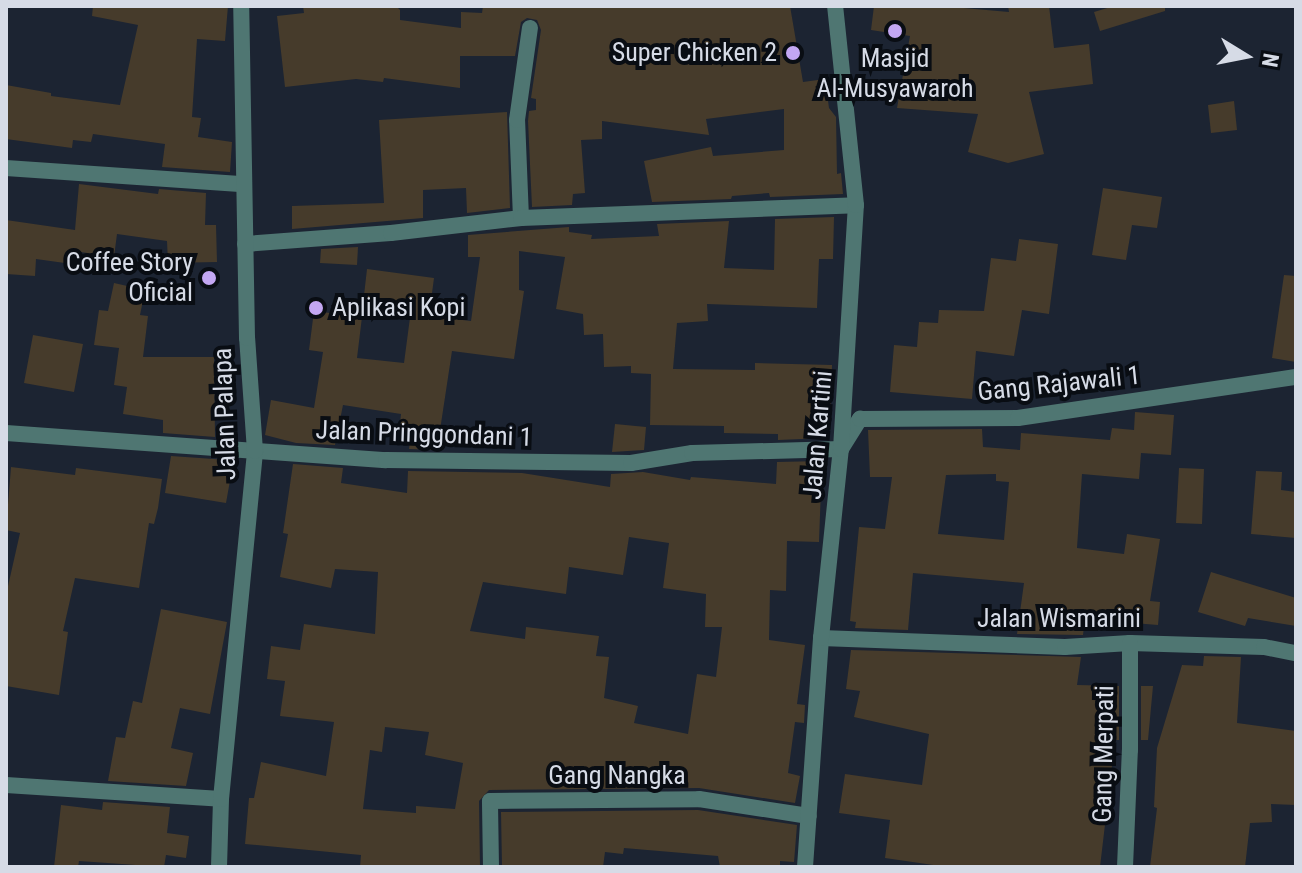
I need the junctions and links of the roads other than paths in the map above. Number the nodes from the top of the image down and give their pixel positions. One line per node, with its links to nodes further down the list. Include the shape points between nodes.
1 (241, 6): 5 (street, Jalan Palapa)
2 (835, 6): 6 (street, Jalan Kartini)
3 (530, 28): 7 (street, via 517,120)
4 (6, 168): 5 (street)
5 (243, 184): 8 (street, Jalan Palapa)
6 (856, 205): 7 (street); 11 (street, Jalan Kartini)
7 (521, 218): 8 (street)
8 (245, 244): 12 (street, Jalan Palapa)
9 (1296, 377): 11 (street, Gang Rajawali 1, via 1018,418 860,419)
10 (6, 436): 12 (street, Jalan Pringgondani 1)
11 (841, 449): 12 (street, Jalan Pringgondani 1, via 692,453 631,463 386,460); 13 (street, Jalan Kartini)
12 (255, 451): 17 (street, Jalan Palapa)
13 (821, 638): 14 (street, Jalan Wismarini, via 1065,647); 18 (street, Jalan Kartini)
14 (1130, 643): 15 (street, Jalan Wismarini, via 1264,647); 22 (street, Gang Merpati)
15 (1296, 653)
16 (6, 785): 17 (street)
17 (221, 799): 19 (street, Jalan Palapa)
18 (809, 816): 20 (street, Gang Nangka, via 699,799 490,801); 21 (street, Jalan Kartini)
19 (219, 867)
20 (491, 867)
21 (805, 867)
22 (1125, 867)

